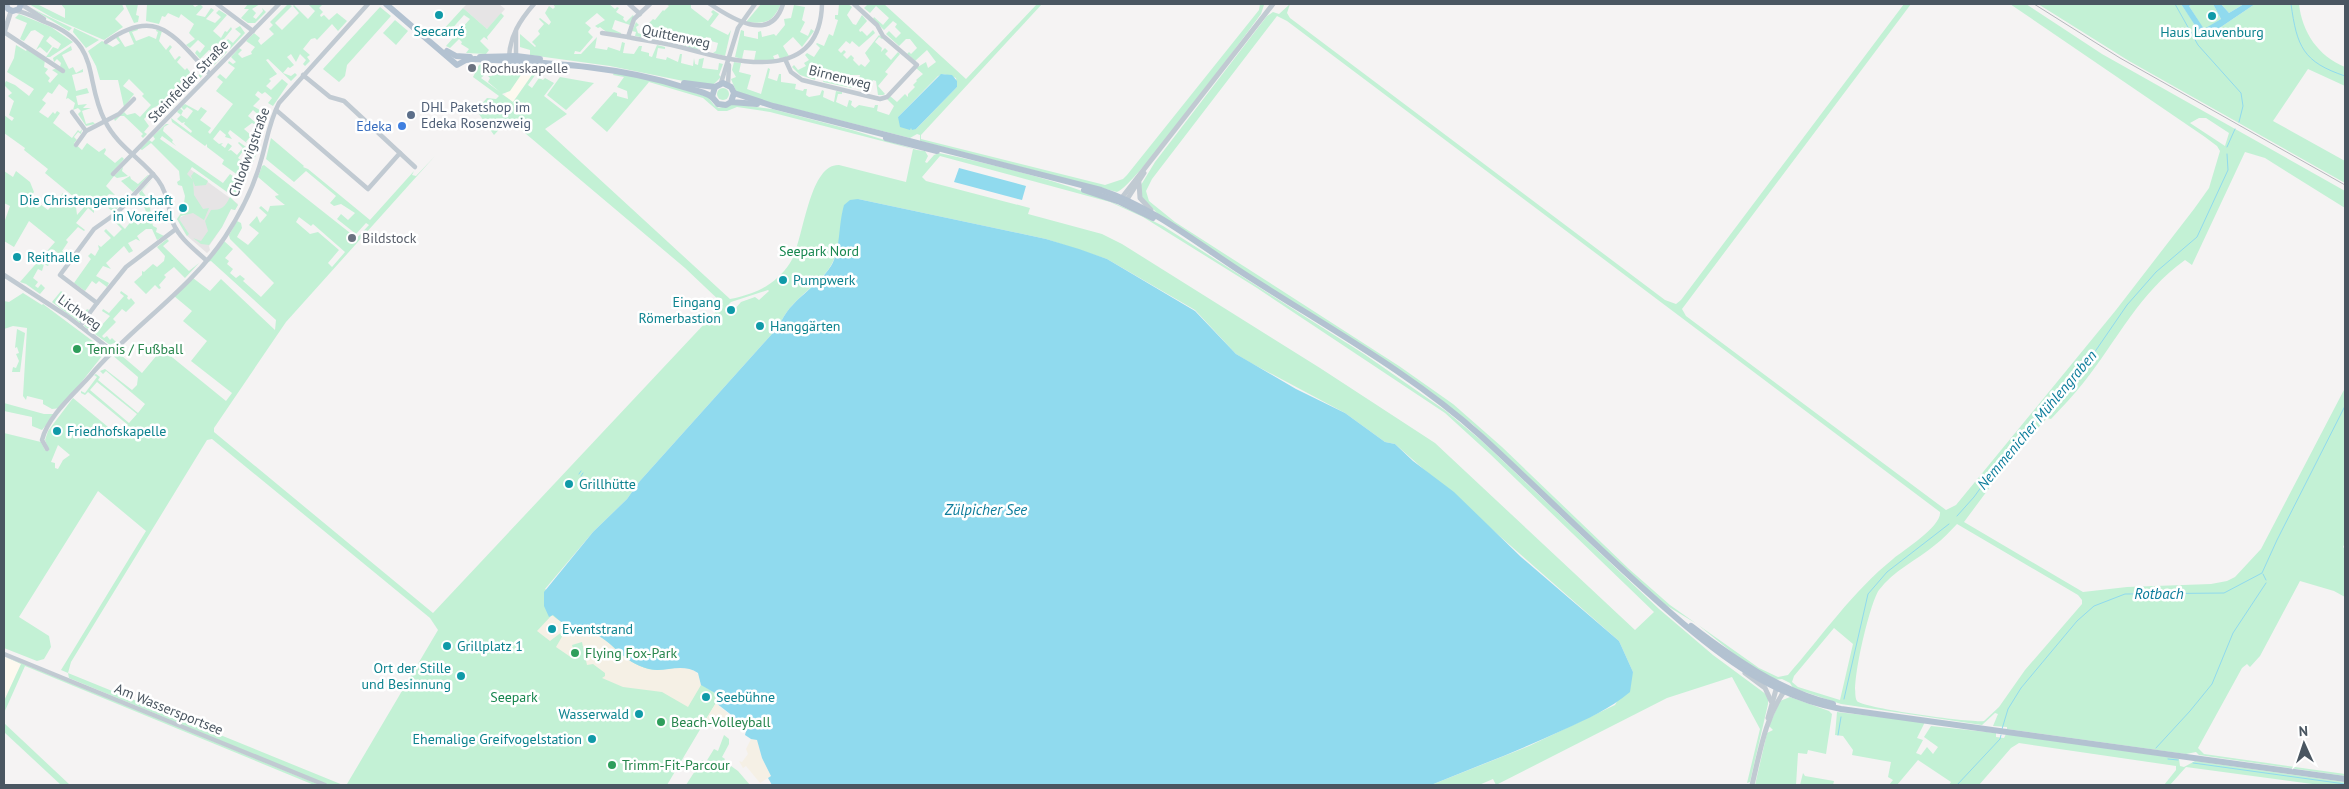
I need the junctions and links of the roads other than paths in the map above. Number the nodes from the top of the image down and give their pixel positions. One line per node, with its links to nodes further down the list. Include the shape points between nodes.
1 (6, 4): 16 (main road)
2 (21, 4): 16 (main road); 19 (street)
3 (217, 4): 20 (street)
4 (279, 4): 20 (street, Steinfelder Straße)
5 (368, 4): 30 (street, Chlodwigstraße)
6 (386, 4): 25 (main road, via 458,59)
7 (534, 4): 25 (street, via 516,30)
8 (629, 4): 17 (street)
9 (650, 4): 17 (street, Quittenweg)
10 (710, 4): 18 (street)
11 (756, 4): 18 (street)
12 (783, 4): 18 (street, via 778,14 767,23 753,26)
13 (822, 4): 27 (street, via 813,40)
14 (854, 4): 27 (street, Birnenweg, via 877,25 882,36 916,65 887,97 880,99 802,80 791,72)
15 (1273, 4): 46 (street)
16 (14, 11): 19 (street); 21 (street)
17 (640, 14): 23 (street, Quittenweg, via 630,26)
18 (741, 22): 26 (street)
19 (51, 24): 41 (street, via 80,46 92,72)
20 (252, 31): 29 (street, Steinfelder Straße)
21 (4, 33): 28 (street)
22 (602, 33): 23 (street)
23 (628, 37): 26 (street, Quittenweg)
24 (106, 42): 29 (street, via 132,27 156,26 169,33)
25 (513, 59): 31 (main road, via 534,57)
26 (730, 59): 27 (street, Quittenweg, via 764,63); 32 (street); 33 (street)
27 (785, 59)
28 (63, 71)
29 (210, 74): 45 (street, Steinfelder Straße)
30 (303, 75): 39 (street, Chlodwigstraße); 44 (street, via 330,97 344,101)
31 (663, 79): 33 (main road); 35 (main road)
32 (728, 84): 33 (main road); 34 (main road)
33 (718, 85): 35 (main road)
34 (734, 93): 37 (main road); 38 (main road)
35 (712, 97): 37 (main road, via 720,105)
36 (134, 99): 41 (street)
37 (731, 102): 38 (main road)
38 (773, 106): 51 (main road, via 916,147 1066,181)
39 (276, 110): 44 (street, via 368,189); 55 (street, Chlodwigstraße, via 246,196 224,238)
40 (72, 112): 42 (street)
41 (105, 122): 42 (street); 45 (street)
42 (86, 131): 43 (street)
43 (76, 145)
44 (400, 153): 47 (street)
45 (132, 154): 48 (street, Steinfelder Straße); 49 (street)
46 (1148, 166): 50 (street); 51 (street)
47 (415, 167)
48 (113, 174)
49 (153, 174): 53 (street, via 166,194); 57 (street, via 118,212 94,229 60,275)
50 (1139, 183): 51 (street); 52 (street, via 1142,202)
51 (1122, 201): 52 (main road); 54 (main road)
52 (1169, 224): 54 (main road)
53 (176, 229): 55 (street); 57 (street, via 126,267)
54 (1199, 245): 61 (main road, via 1368,353 1448,409)
55 (206, 260): 59 (street, Chlodwigstraße)
56 (4, 275): 58 (street, Lichweg)
57 (98, 303): 58 (street)
58 (80, 326): 59 (street, Lichweg)
59 (111, 350): 60 (street, via 47,427 42,440)
60 (47, 450)
61 (1672, 614): 63 (main road); 64 (main road)
62 (4, 654): 69 (street, Am Wassersportsee)
63 (1741, 669): 64 (main road); 66 (street, via 1765,688)
64 (1776, 686): 65 (main road); 66 (street)
65 (1785, 690): 67 (street); 68 (main road, via 1868,712)
66 (1770, 702): 67 (street)
67 (1767, 726): 70 (street)
68 (2345, 779)
69 (325, 785)
70 (1752, 785)

